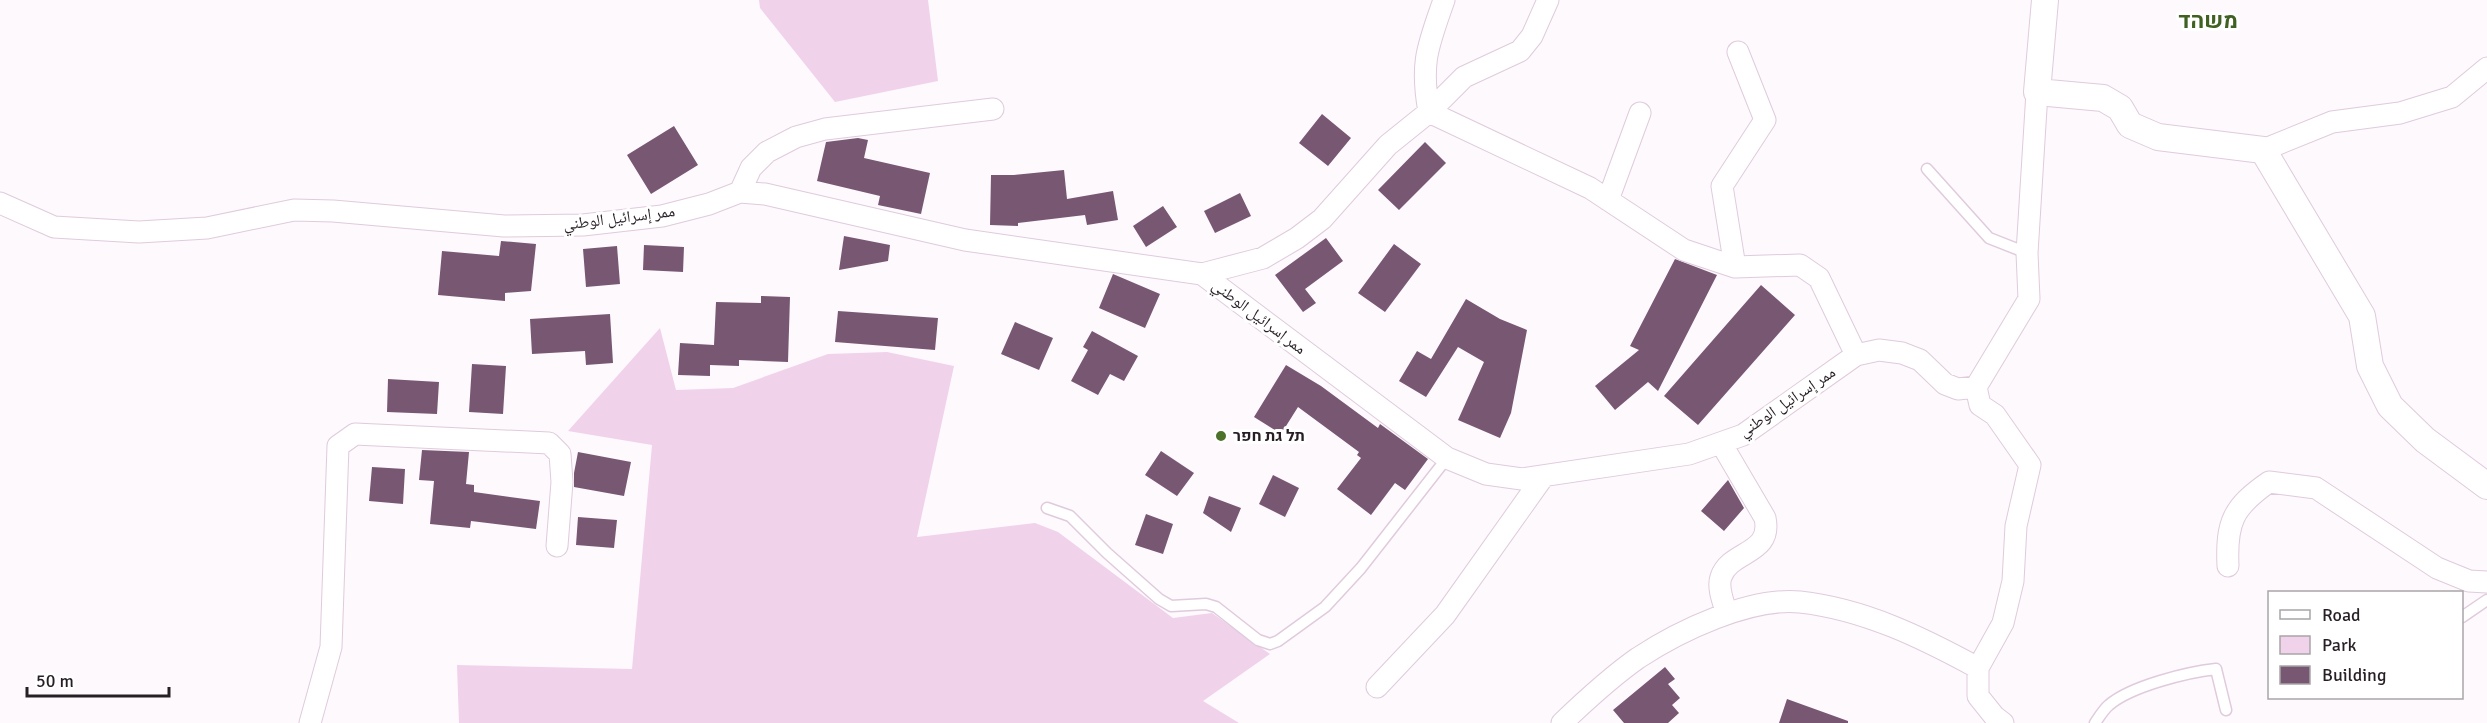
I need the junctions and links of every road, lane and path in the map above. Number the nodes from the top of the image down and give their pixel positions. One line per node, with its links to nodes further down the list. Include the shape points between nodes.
1 (1444, 0): 8 (street, via 1426,51 1424,81)
2 (1548, 0): 8 (street, via 1532,36 1520,51 1464,77)
3 (2045, 0): 6 (street)
4 (1738, 52): 16 (street, via 1765,120 1722,186)
5 (2487, 68): 10 (street, via 2452,97 2400,113 2332,122)
6 (2037, 92): 10 (street, via 2103,98 2120,108 2130,125 2158,137); 15 (street)
7 (993, 109): 12 (street, via 825,129 796,137 766,153 752,168)
8 (1429, 112): 13 (street); 17 (street, via 1388,145 1322,219 1297,238 1263,258)
9 (1640, 113): 13 (street)
10 (2263, 150): 23 (street, via 2362,316 2370,366 2390,406 2425,440)
11 (1927, 169): 15 (lane, via 1989,238)
12 (740, 192): 14 (street, ممر إسرائيل الوطني, via 662,216 583,225 504,226 294,210 207,228 138,232 54,227); 17 (street, ممر إسرائيل الوطني, via 765,194 966,240)
13 (1608, 200): 16 (street, via 1684,250)
14 (0, 203)
15 (2027, 253): 19 (street, via 2029,299)
16 (1735, 267): 18 (street, via 1800,266 1819,278)
17 (1202, 274): 21 (street, ممر إسرائيل الوطني)
18 (1856, 355): 19 (street, ممر إسرائيل الوطني, via 1879,350 1902,353 1920,360 1945,384); 20 (street, ممر إسرائيل الوطني, via 1743,435)
19 (1976, 387): 31 (street, via 1980,405 1995,415 2030,465 2016,526 2013,581 2004,623)
20 (1721, 443): 22 (street, ممر إسرائيل الوطني, via 1689,454); 29 (street, via 1765,518 1767,530 1762,541 1720,578)
21 (1447, 458): 22 (street, ممر إسرائيل الوطني, via 1486,474 1522,479); 24 (lane, via 1361,568 1324,608 1270,644 1258,640 1216,608 1206,604 1171,606 1159,599 1070,516)
22 (1543, 477): 32 (street, via 1445,615)
23 (2487, 486)
24 (1047, 508)
25 (557, 546): 34 (street, via 560,454 549,443 355,434 338,446 330,647)
26 (2229, 566): 27 (street, via 2227,540 2233,517 2247,498 2269,482 2316,488 2437,568 2469,581)
27 (2487, 582)
28 (2487, 600): 30 (lane)
29 (1727, 614): 31 (street, via 1798,602 1847,611 1924,638); 35 (street, via 1639,658)
30 (2463, 616)
31 (1978, 668): 36 (street, via 1978,696)
32 (1377, 687)
33 (2226, 710): 37 (lane, via 2216,669 2193,672 2127,695 2110,704)
34 (310, 723)
35 (1562, 723)
36 (2003, 723)
37 (2095, 723)

